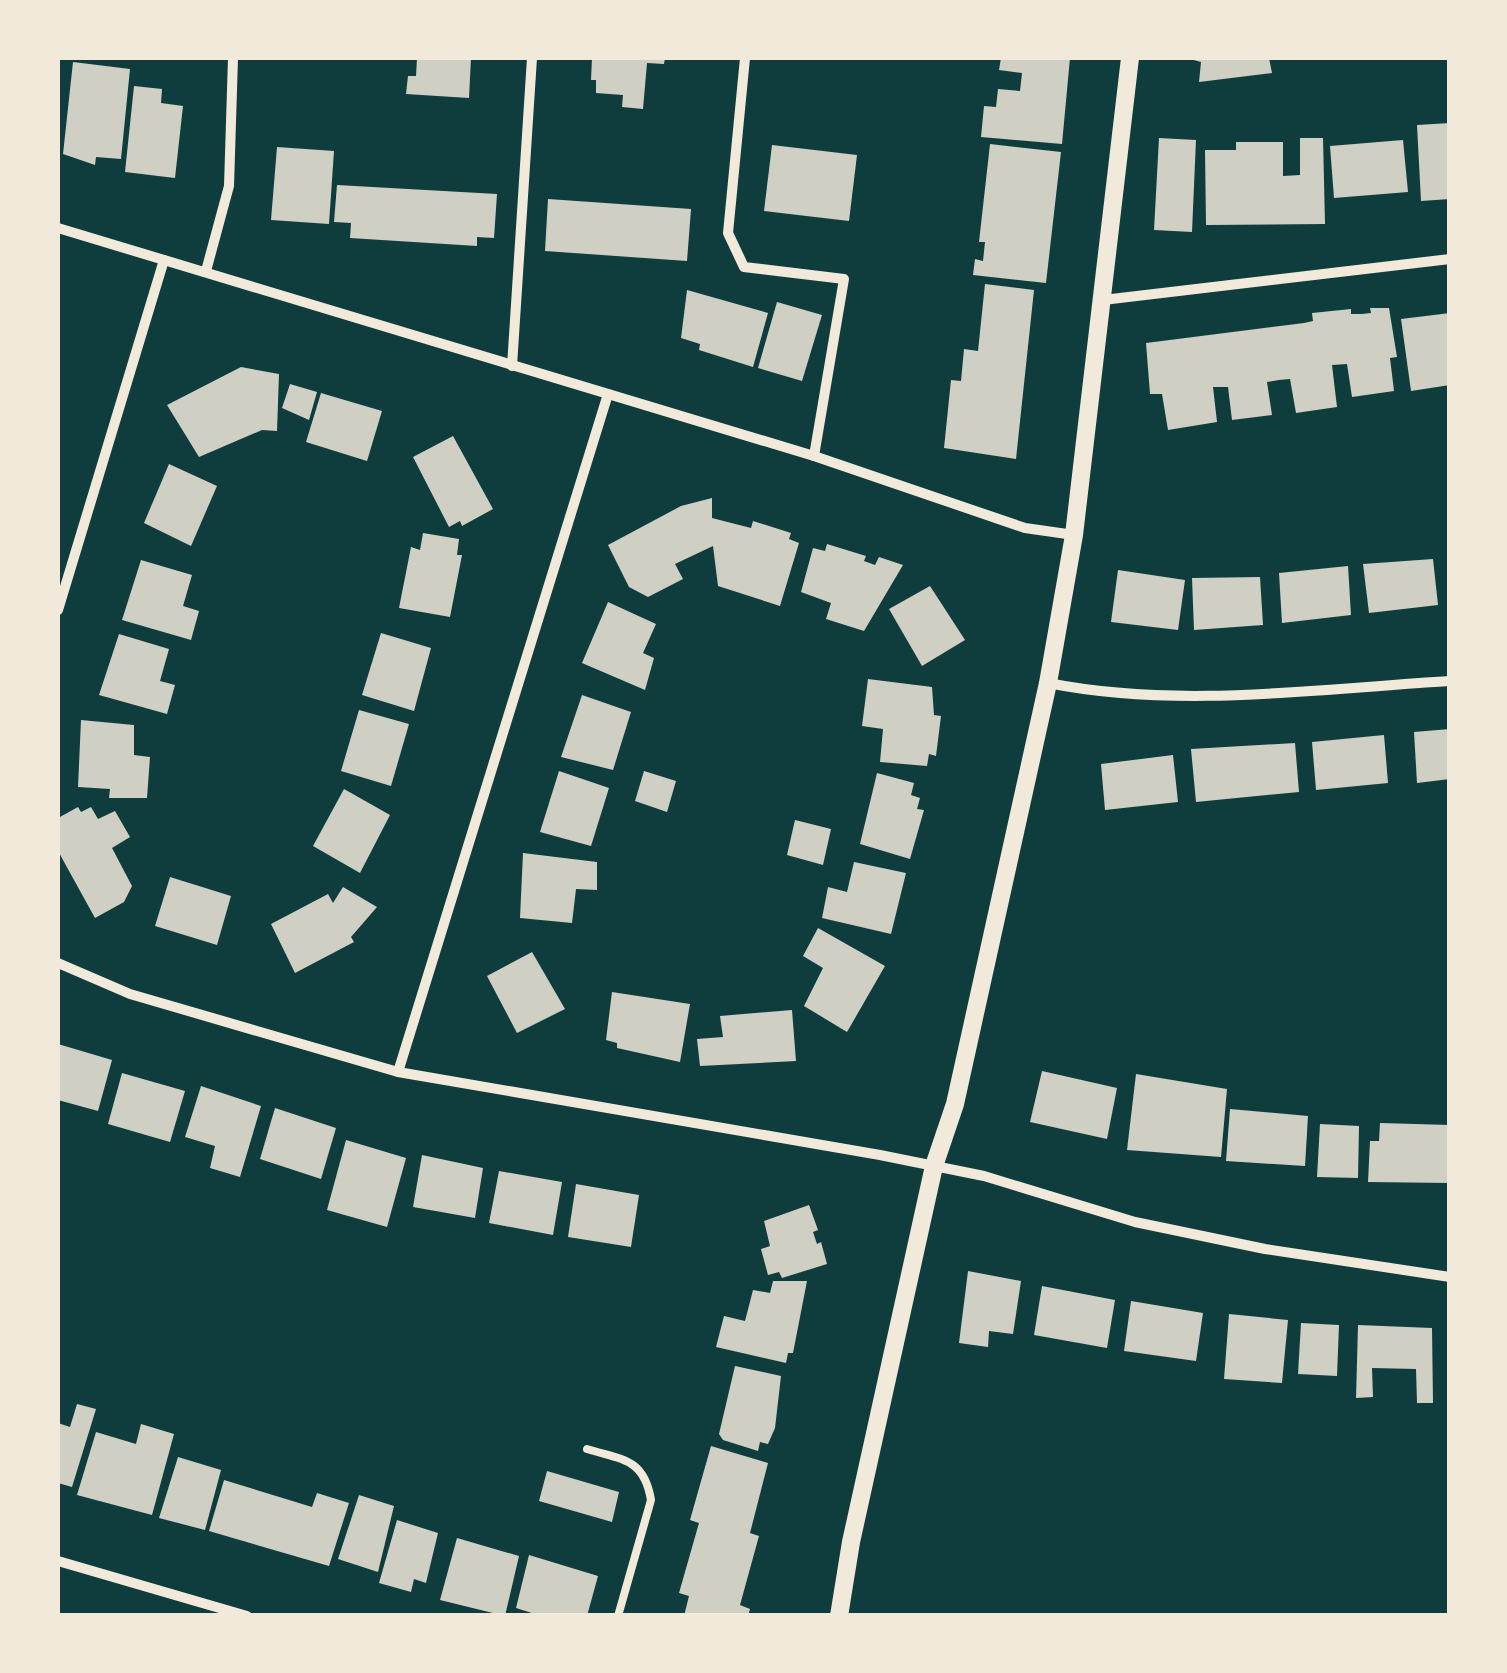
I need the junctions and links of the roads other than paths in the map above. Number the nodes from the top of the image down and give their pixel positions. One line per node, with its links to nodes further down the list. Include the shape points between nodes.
1 (233, 58): 8 (street, via 229,186)
2 (532, 58): 10 (street)
3 (745, 58): 12 (street, via 728,233 744,267 844,279)
4 (1130, 58): 9 (street)
5 (58, 228): 7 (street)
6 (1450, 259): 9 (street)
7 (164, 260): 8 (street); 14 (street)
8 (206, 271): 10 (street)
9 (1103, 300): 13 (street)
10 (512, 366): 11 (street)
11 (608, 394): 12 (street); 18 (street)
12 (814, 456): 13 (street, via 1026,528)
13 (1074, 535): 16 (street)
14 (58, 610)
15 (1450, 680): 16 (street, via 1187,697 1104,696)
16 (1048, 683): 19 (street, via 955,1104)
17 (58, 963): 18 (street, via 130,994)
18 (398, 1072): 19 (street)
19 (934, 1166): 20 (street, via 1135,1222); 25 (street)
20 (1450, 1277)
21 (587, 1448): 24 (lane, via 640,1467 648,1480 651,1500)
22 (58, 1561): 23 (street)
23 (248, 1616)
24 (618, 1616)
25 (839, 1616)

